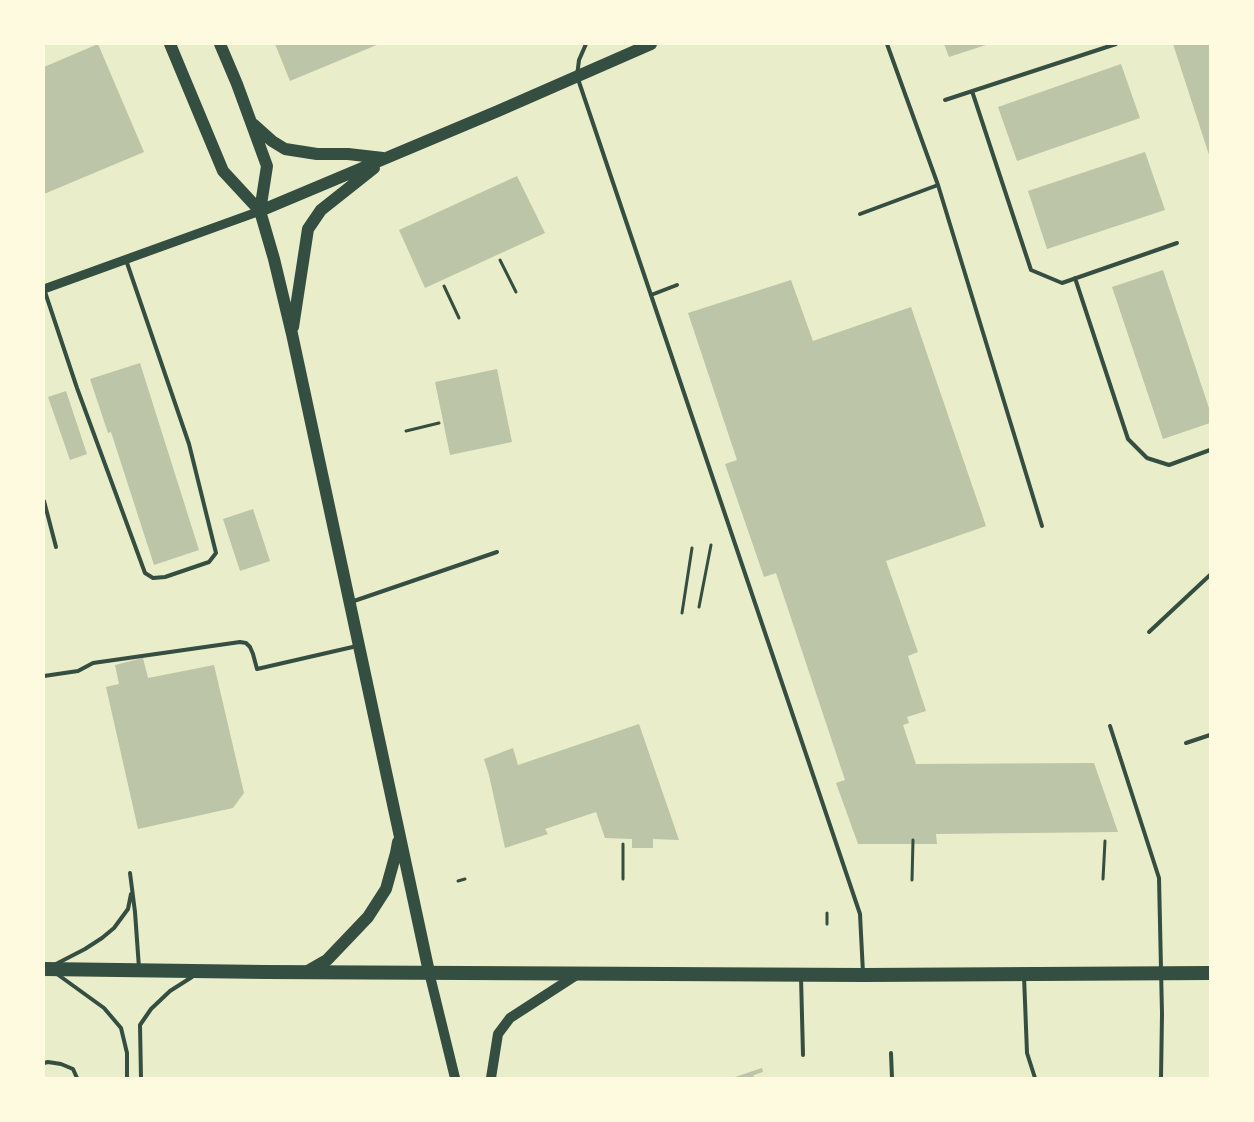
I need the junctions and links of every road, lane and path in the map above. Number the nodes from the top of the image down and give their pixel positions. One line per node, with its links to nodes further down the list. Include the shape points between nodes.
1 (170, 44): 13 (main road, via 223,171)
2 (220, 44): 10 (main road)
3 (586, 44): 7 (lane)
4 (651, 44): 7 (main road)
5 (887, 44): 12 (lane)
6 (1116, 44): 8 (lane)
7 (577, 76): 11 (main road); 23 (lane)
8 (972, 91): 9 (lane); 18 (lane, via 1031,270 1062,283)
9 (945, 100)
10 (251, 122): 11 (main road, via 272,142 285,149); 13 (main road, via 268,166)
11 (386, 158): 13 (main road); 25 (main road, via 321,210 308,229)
12 (938, 185): 14 (lane); 30 (lane)
13 (260, 211): 16 (street); 25 (main road)
14 (860, 214)
15 (1177, 244): 18 (lane)
16 (125, 260): 21 (street); 21 (lane, via 189,444 216,553 209,562 165,577 152,578 146,574)
17 (500, 260): 22 (path)
18 (1075, 278): 28 (lane, via 1128,439 1146,458 1169,465)
19 (677, 285): 23 (lane)
20 (444, 286): 24 (path)
21 (44, 289)
22 (516, 292)
23 (651, 295): 68 (lane, via 860,914)
24 (459, 318)
25 (292, 334): 36 (main road)
26 (439, 424): 27 (path)
27 (406, 431)
28 (1210, 450)
29 (44, 501): 32 (lane)
30 (1042, 526)
31 (711, 545): 37 (path)
32 (56, 548)
33 (692, 548): 38 (path)
34 (497, 552): 36 (lane)
35 (1210, 575): 39 (lane)
36 (349, 603): 40 (main road)
37 (699, 607)
38 (682, 613)
39 (1149, 632)
40 (359, 646): 41 (lane, via 257,669 250,647 240,642 93,663 78,671); 45 (main road)
41 (44, 676)
42 (1110, 726): 63 (lane, via 1159,878)
43 (1210, 735): 44 (lane)
44 (1186, 743)
45 (399, 832): 61 (main road, via 386,889 376,905 339,949); 62 (main road)
46 (914, 840): 53 (path)
47 (1105, 841): 52 (path)
48 (623, 844): 51 (path)
49 (130, 874): 55 (lane)
50 (465, 879): 54 (path)
51 (623, 879)
52 (1103, 879)
53 (912, 880)
54 (458, 881)
55 (132, 894): 58 (lane, via 128,909 108,933 85,949); 59 (lane)
56 (828, 913): 57 (path)
57 (827, 924)
58 (46, 968): 59 (highway); 73 (lane, via 90,996 121,1028 127,1053)
59 (139, 970): 60 (highway)
60 (205, 971): 61 (highway); 74 (lane, via 170,991 144,1017 140,1025)
61 (306, 972): 62 (highway)
62 (429, 972): 64 (highway); 75 (main road)
63 (1161, 972): 65 (highway); 67 (highway); 79 (lane)
64 (580, 973): 66 (highway); 76 (main road, via 510,1018 498,1034)
65 (1210, 973)
66 (800, 974): 68 (highway); 70 (lane)
67 (1024, 974): 68 (highway); 78 (lane, via 1026,1053)
68 (864, 975)
69 (891, 1053): 77 (lane)
70 (803, 1055)
71 (44, 1063): 72 (lane, via 74,1069)
72 (77, 1078)
73 (127, 1078)
74 (141, 1078)
75 (455, 1078)
76 (491, 1078)
77 (892, 1078)
78 (1035, 1078)
79 (1161, 1078)

